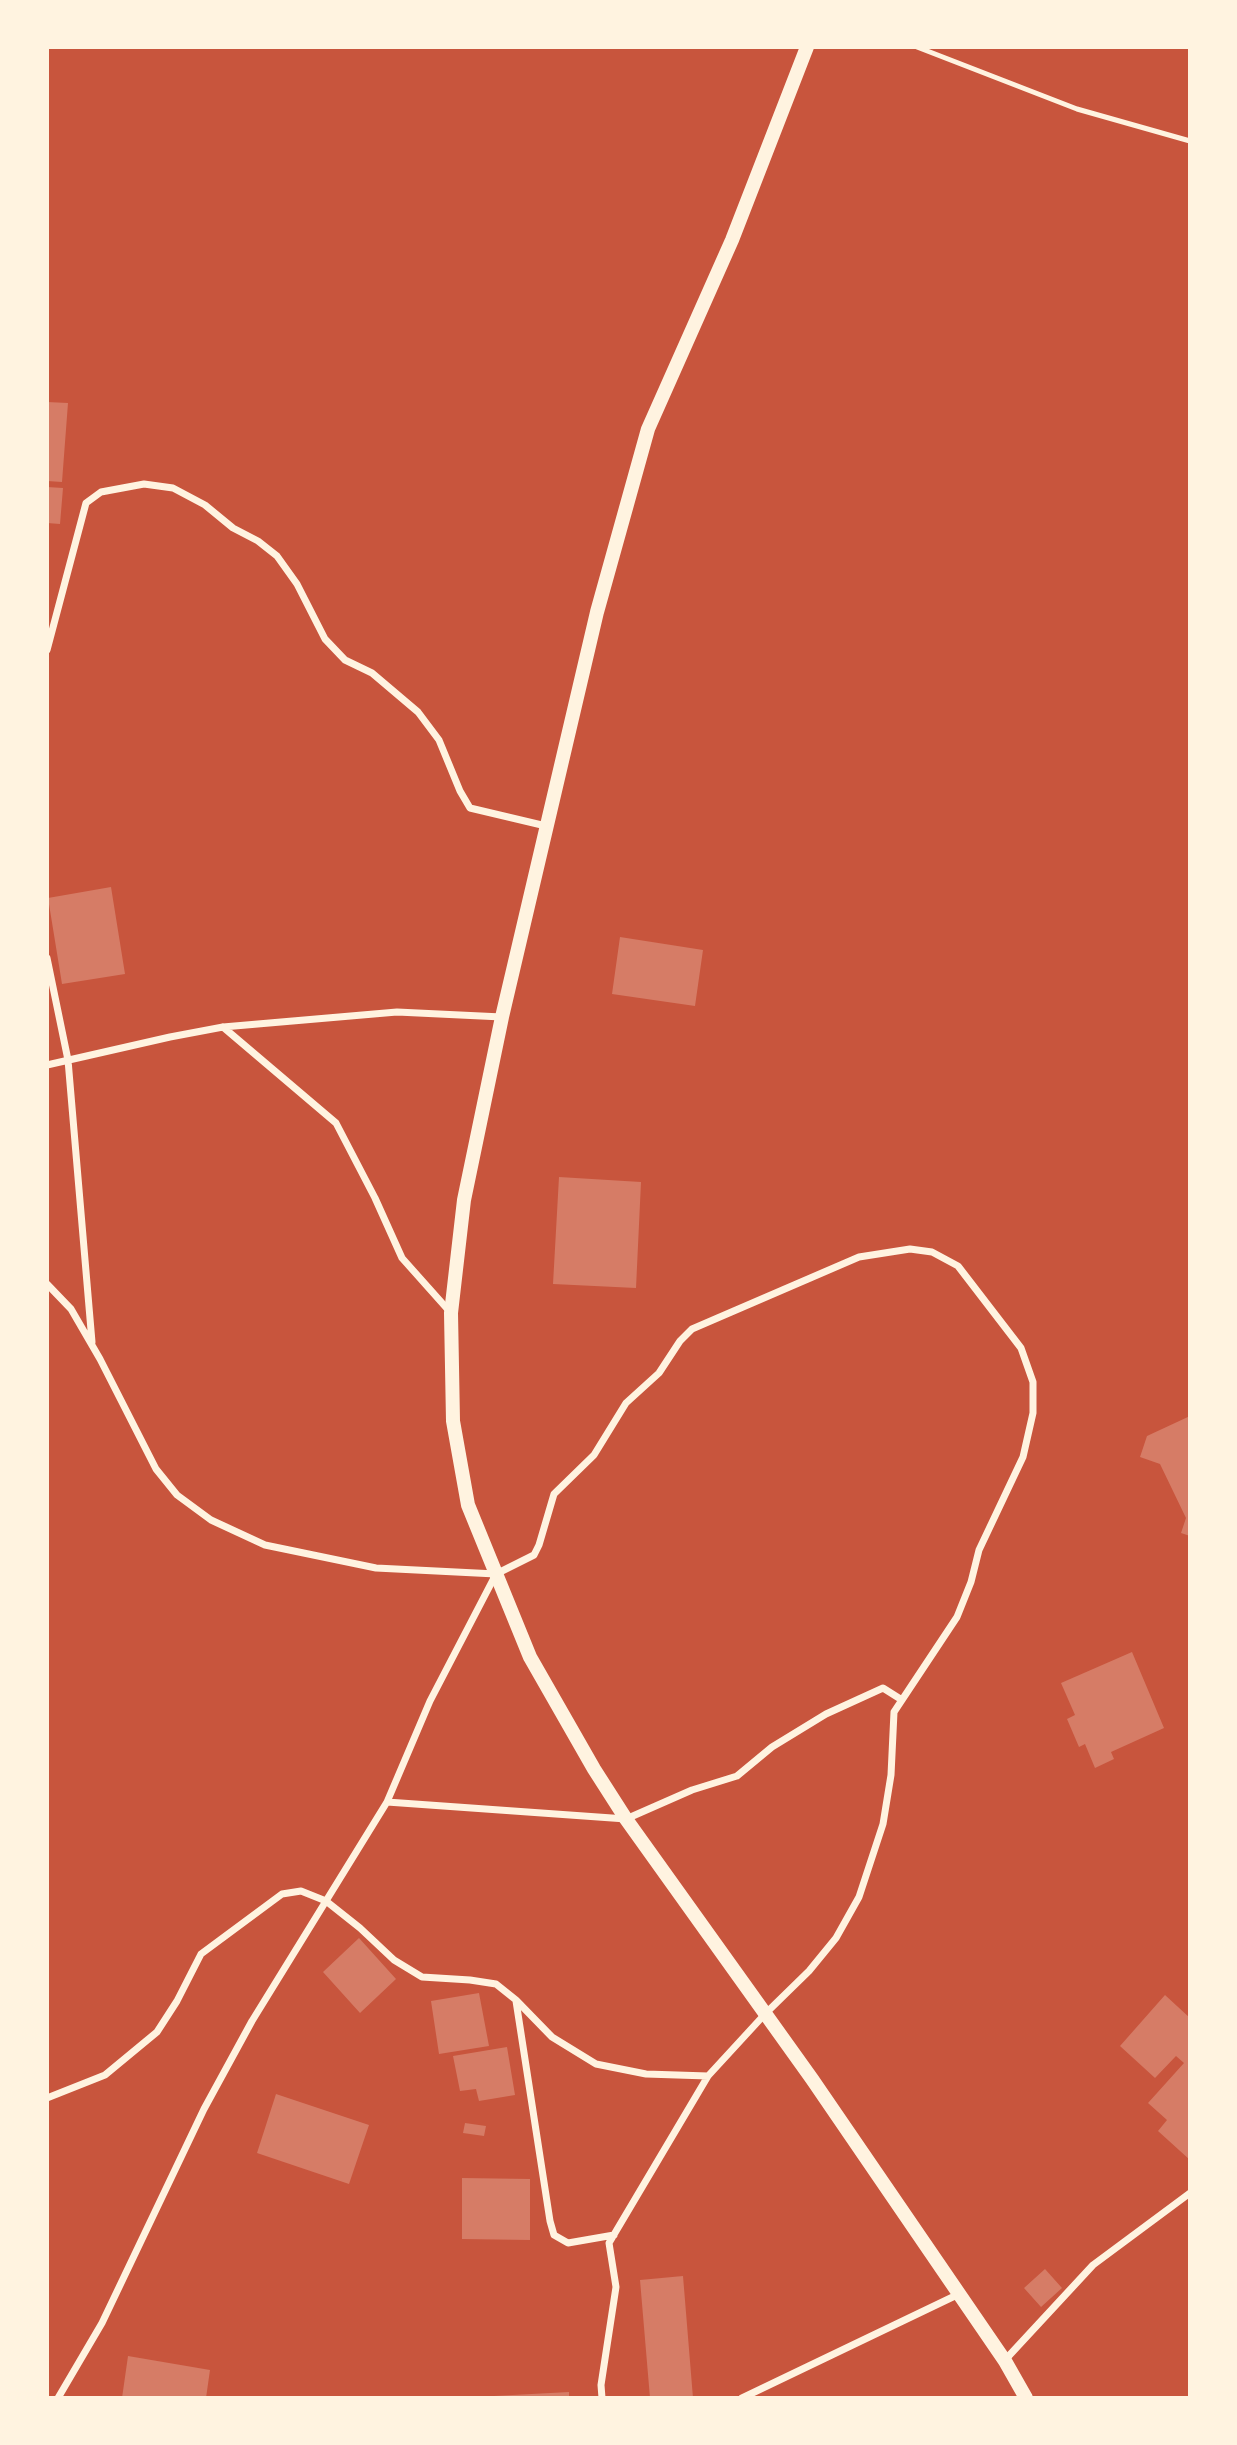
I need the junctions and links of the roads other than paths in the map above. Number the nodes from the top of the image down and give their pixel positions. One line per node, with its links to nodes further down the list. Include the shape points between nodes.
1 (807, 47): 5 (main road, via 732,240 648,429 597,612)
2 (917, 47): 3 (lane, via 1077,109)
3 (1190, 141)
4 (47, 650): 5 (street, via 86,503 101,492 144,484 173,488 277,556 325,639 345,660 372,673 418,712 439,740 470,807)
5 (546, 826): 7 (main road)
6 (47, 958): 9 (street)
7 (502, 1017): 8 (street, via 397,1012); 12 (main road, via 464,1200)
8 (223, 1027): 9 (street); 12 (street, via 336,1123 402,1258)
9 (68, 1060): 10 (street); 13 (street)
10 (47, 1065)
11 (47, 1284): 13 (street, via 71,1309)
12 (451, 1313): 14 (main road, via 453,1421 468,1505)
13 (92, 1346): 14 (street, via 156,1469 177,1495 211,1520 265,1545 376,1568)
14 (496, 1574): 15 (street, via 534,1555 554,1494 594,1455 626,1404 659,1373 692,1329 859,1257 910,1249 932,1251 958,1266 1021,1348 1033,1382 1033,1413 1023,1457 979,1550 957,1617); 16 (street, via 430,1701); 17 (main road, via 530,1657)
15 (902, 1700): 17 (street, via 883,1688 815,1721 772,1747 737,1776); 20 (street, via 894,1712 883,1824 859,1897 809,1971)
16 (387, 1802): 17 (street); 18 (street)
17 (626, 1819): 20 (main road)
18 (326, 1901): 19 (street, via 394,1960 422,1977 496,1984); 22 (street, via 301,1891 282,1894 201,1954 157,2032 105,2075); 27 (street, via 204,2109 102,2323)
19 (516, 2000): 21 (street, via 552,2037 596,2064 646,2074); 24 (street, via 554,2235 568,2243)
20 (765, 2014): 21 (street); 25 (main road)
21 (708, 2076): 24 (street)
22 (47, 2098)
23 (1190, 2193): 26 (street, via 1093,2265)
24 (614, 2235): 28 (street, via 609,2243 616,2287)
25 (959, 2294): 26 (main road); 29 (street)
26 (1005, 2361): 30 (main road)
27 (58, 2398)
28 (602, 2398)
29 (742, 2398)
30 (1026, 2398)

